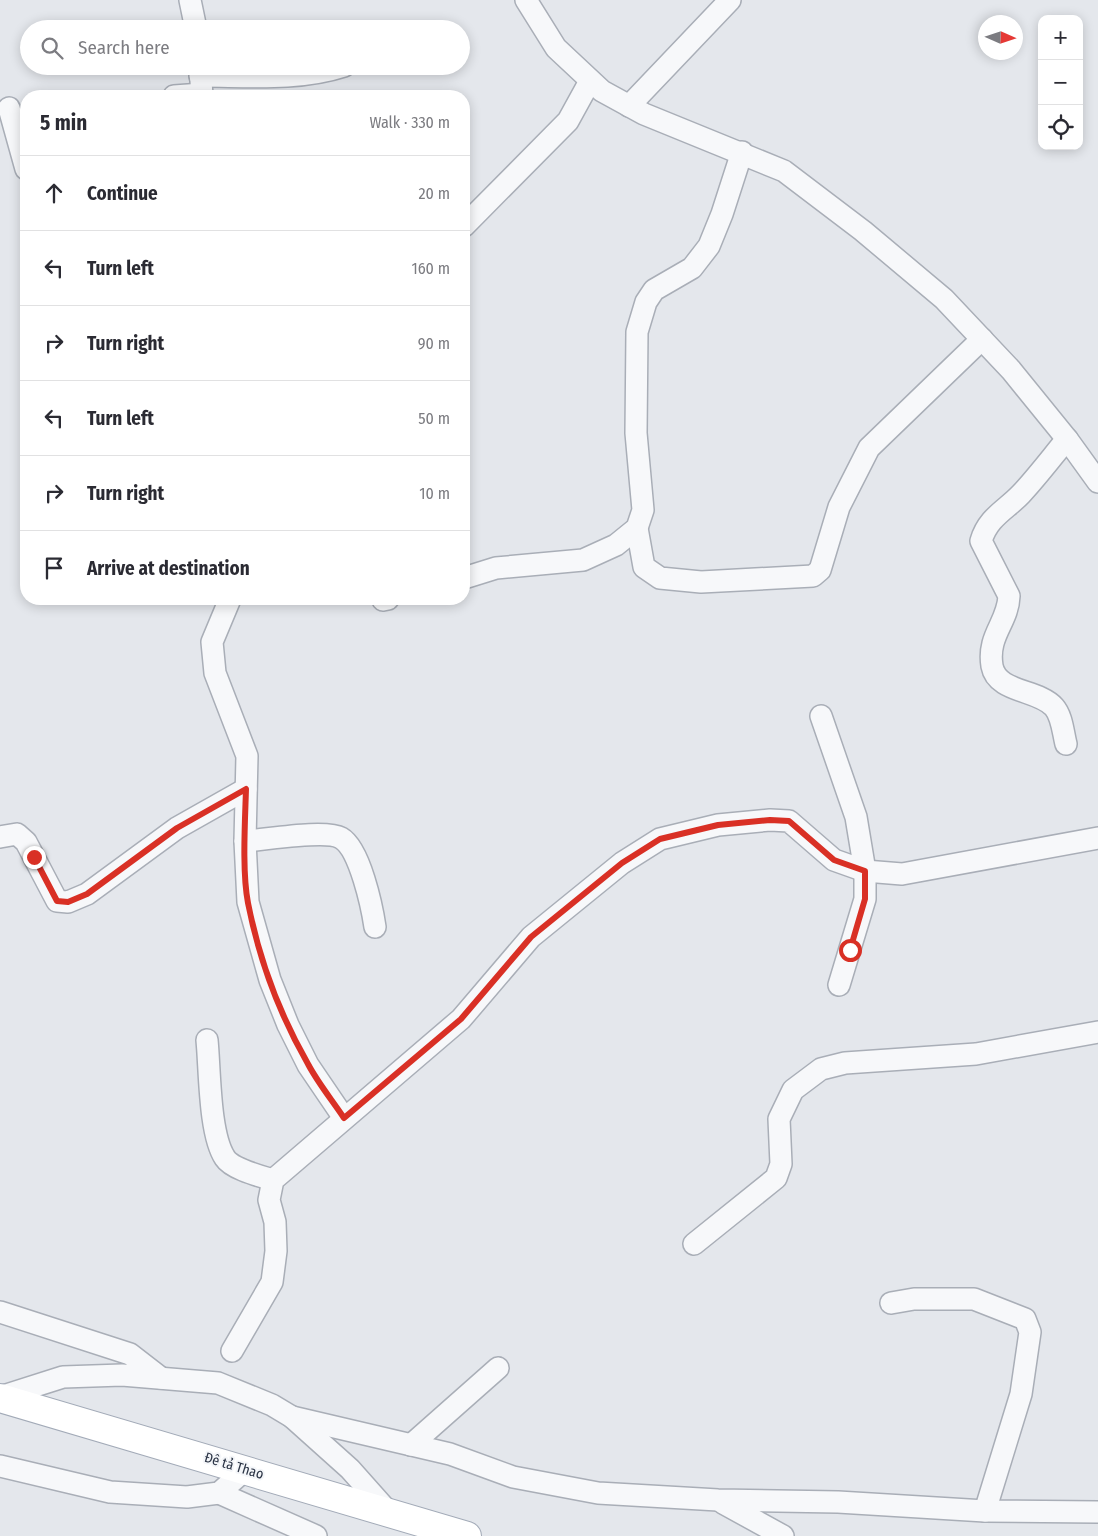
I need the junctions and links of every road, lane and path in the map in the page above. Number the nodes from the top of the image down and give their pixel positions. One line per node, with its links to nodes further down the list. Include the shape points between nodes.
1 (190, 0): 4 (street)
2 (526, 0): 6 (street, via 556,48)
3 (730, 0): 9 (street)
4 (194, 20)
5 (302, 75): 7 (street)
6 (590, 80): 9 (street); 13 (street, via 568,121)
7 (201, 83): 8 (street)
8 (186, 90)
9 (629, 106): 12 (street)
10 (12, 107): 11 (street)
11 (20, 142)
12 (742, 152): 14 (street, via 784,171 863,231 944,299); 17 (street, via 709,246 692,268 654,290 646,302 637,332 636,433 643,510)
13 (470, 220)
14 (982, 339): 15 (street); 17 (street, via 869,448 839,507 820,570 813,576 701,582 660,578 644,567)
15 (1067, 439): 16 (street); 21 (street, via 1020,495 992,518 981,541 1009,596 1009,605 991,643 992,667 998,680 1054,706)
16 (1098, 482)
17 (637, 528): 18 (street, via 616,545 583,560 496,568)
18 (470, 576)
19 (227, 605): 22 (street, via 212,642 212,650 215,673 247,756)
20 (821, 716): 26 (street, via 856,817)
21 (1066, 744)
22 (246, 789): 23 (street, via 177,828 94,889 68,902 57,901 26,842 17,834); 25 (street)
23 (0, 837)
24 (1098, 838): 26 (street, via 902,874)
25 (245, 841): 27 (street, via 324,834 342,838 354,852 372,905); 31 (street, via 248,902 270,980 308,1065)
26 (865, 871): 28 (street, via 865,899); 31 (street, via 834,860 789,821 718,825 660,839 622,863 531,937 461,1019)
27 (375, 927)
28 (839, 985)
29 (1098, 1032): 33 (street, via 976,1054 845,1063 821,1070 793,1090 779,1119 781,1164 776,1178)
30 (207, 1040): 32 (street, via 216,1135 225,1159 248,1172)
31 (344, 1118): 32 (street)
32 (273, 1180): 36 (street, via 269,1200 275,1222 272,1282)
33 (694, 1244)
34 (891, 1303): 46 (street, via 914,1299 974,1299 1025,1320 1030,1332 1021,1394)
35 (0, 1312): 38 (street, via 130,1354)
36 (232, 1351)
37 (498, 1368): 41 (street)
38 (161, 1378): 39 (street, via 122,1374 62,1377); 40 (street, via 218,1383 272,1405)
39 (0, 1397): 43 (main road, Đê tả Thao)
40 (292, 1417): 41 (street); 48 (street, via 350,1469)
41 (411, 1445): 45 (street, via 450,1454 513,1477 598,1493)
42 (0, 1466): 44 (street, via 110,1492 187,1497)
43 (245, 1470): 44 (street); 48 (main road, Đê tả Thao)
44 (219, 1493): 49 (street)
45 (718, 1500): 46 (street, via 838,1502); 51 (street)
46 (985, 1511): 47 (street)
47 (1098, 1512)
48 (390, 1514): 50 (main road, Đê tả Thao)
49 (316, 1536)
50 (467, 1536)
51 (783, 1536)

